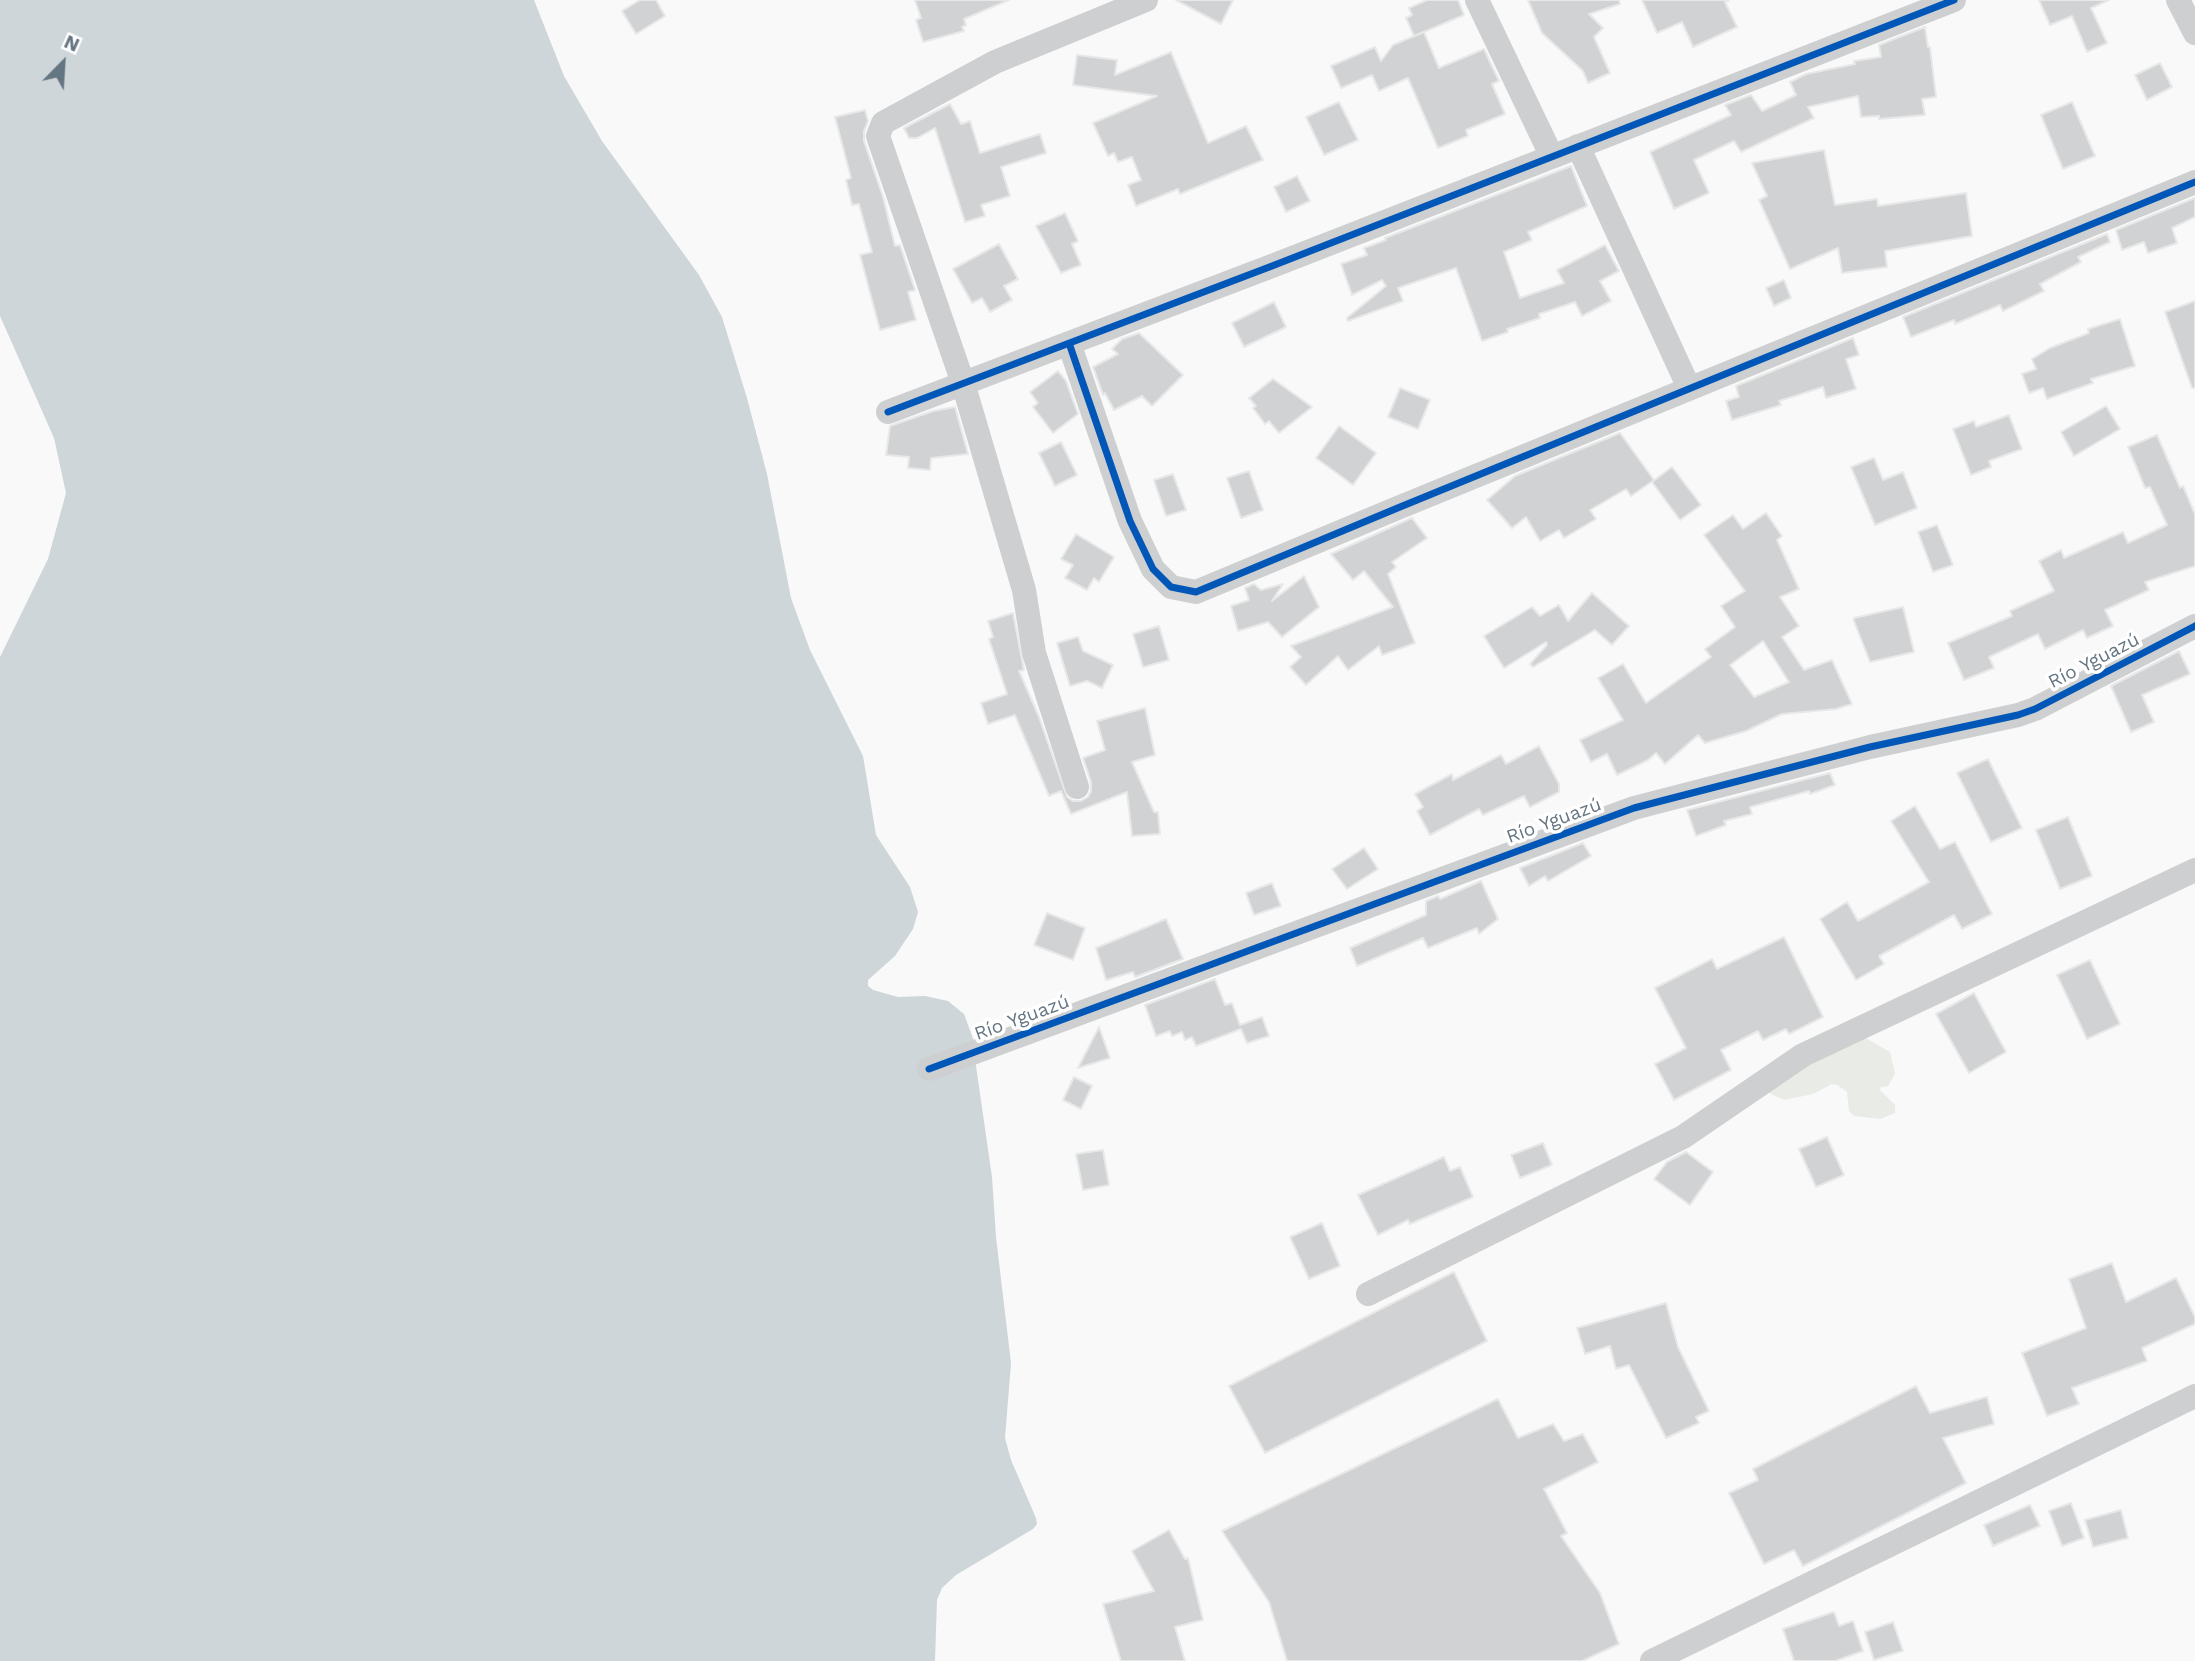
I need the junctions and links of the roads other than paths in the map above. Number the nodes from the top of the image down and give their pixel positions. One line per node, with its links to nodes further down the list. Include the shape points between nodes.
1 (1146, 0): 10 (street, via 995,62 883,123 878,136 881,149)
2 (1477, 0): 7 (street)
3 (1954, 0): 6 (street)
4 (2178, 0): 5 (street)
5 (2195, 33)
6 (1578, 146): 7 (street); 11 (street)
7 (1552, 157): 9 (street)
8 (2195, 182): 11 (street)
9 (1069, 343): 10 (street); 11 (street, via 1130,521 1153,569 1171,587 1185,592 1222,583)
10 (963, 383): 12 (street); 14 (street, via 1024,590 1034,653)
11 (1689, 388)
12 (888, 412)
13 (2195, 626): 16 (street, Río Yguazú, via 2026,712 1634,808)
14 (1077, 787)
15 (2195, 870): 17 (street, via 1803,1055 1684,1137)
16 (929, 1069)
17 (1368, 1294)
18 (2195, 1396): 19 (street)
19 (1651, 1661)

